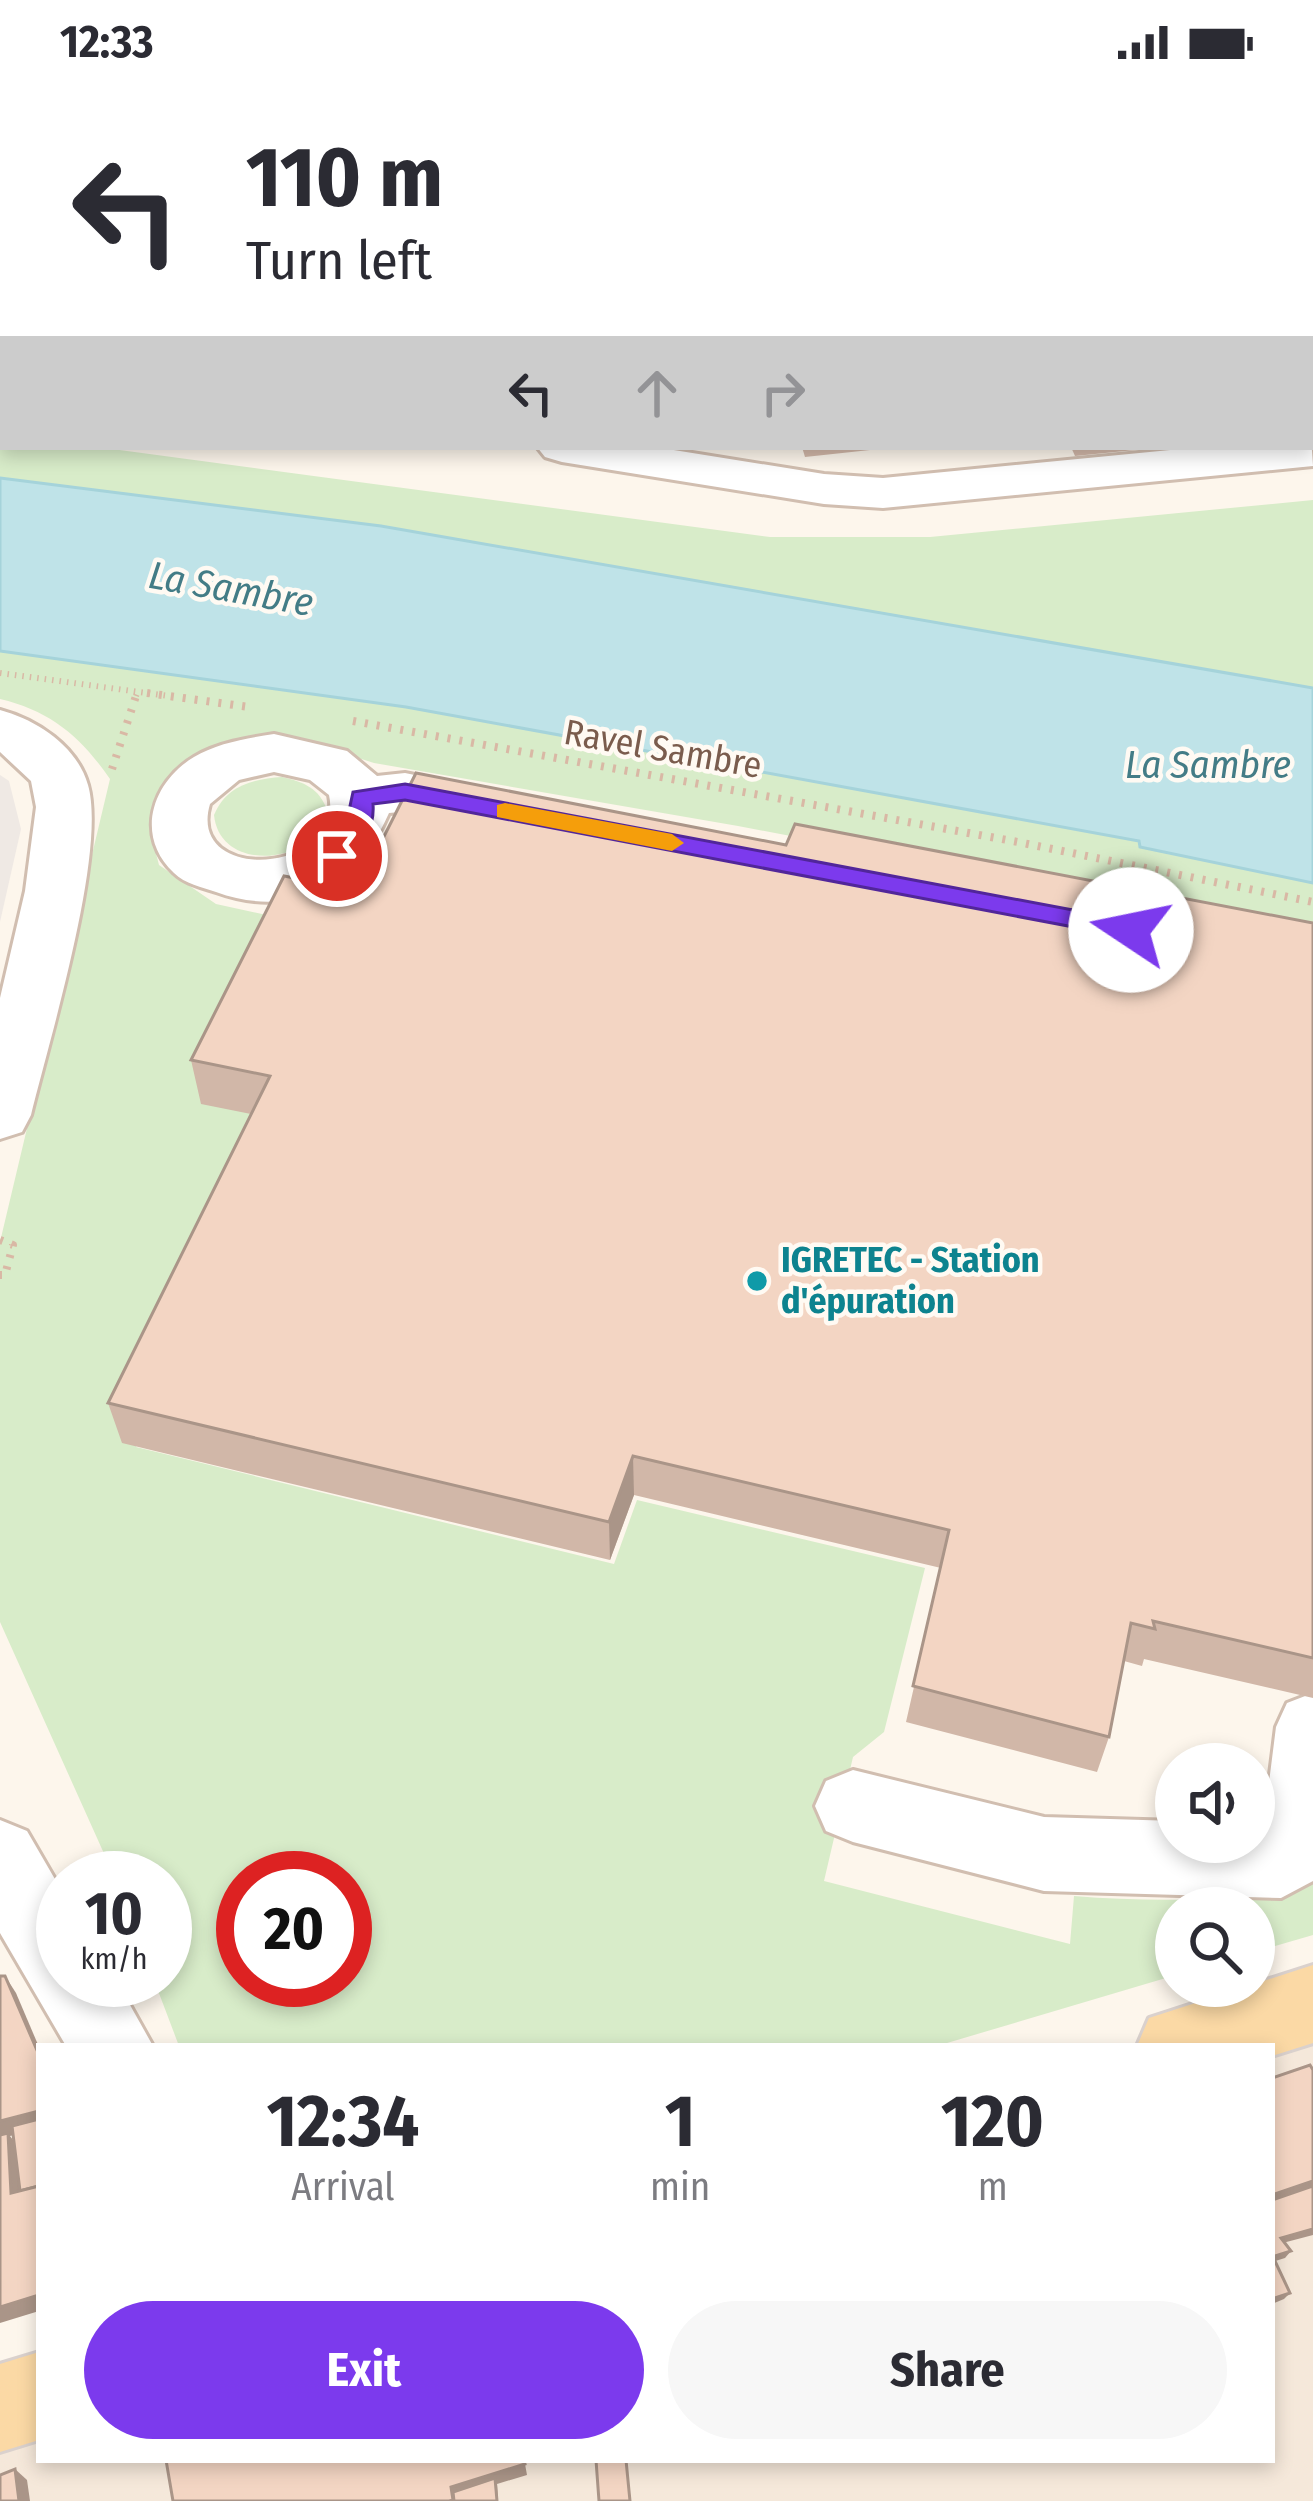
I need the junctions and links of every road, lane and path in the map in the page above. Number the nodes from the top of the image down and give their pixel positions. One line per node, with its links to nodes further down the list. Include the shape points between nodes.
1 (581, 450): 2 (street, via 884,493)
2 (1313, 451)
3 (0, 673): 4 (path)
4 (256, 708)
5 (351, 721): 9 (path, Ravel Sambre)
6 (0, 728): 10 (street, via 41,754 62,785 65,834)
7 (361, 797): 8 (street, via 405,792)
8 (545, 818)
9 (1313, 902)
10 (0, 1115)
11 (0, 1240): 12 (path, via 13,1245)
12 (0, 1275)
13 (1313, 1726): 14 (street, via 1301,1834 1281,1861 1044,1854)
14 (853, 1806)
15 (0, 1857): 16 (street)
16 (36, 1921)
17 (1313, 2004): 20 (main road)
18 (87, 2007): 19 (street)
19 (110, 2043)
20 (1188, 2043)
21 (36, 2397): 22 (main road)
22 (0, 2408)

